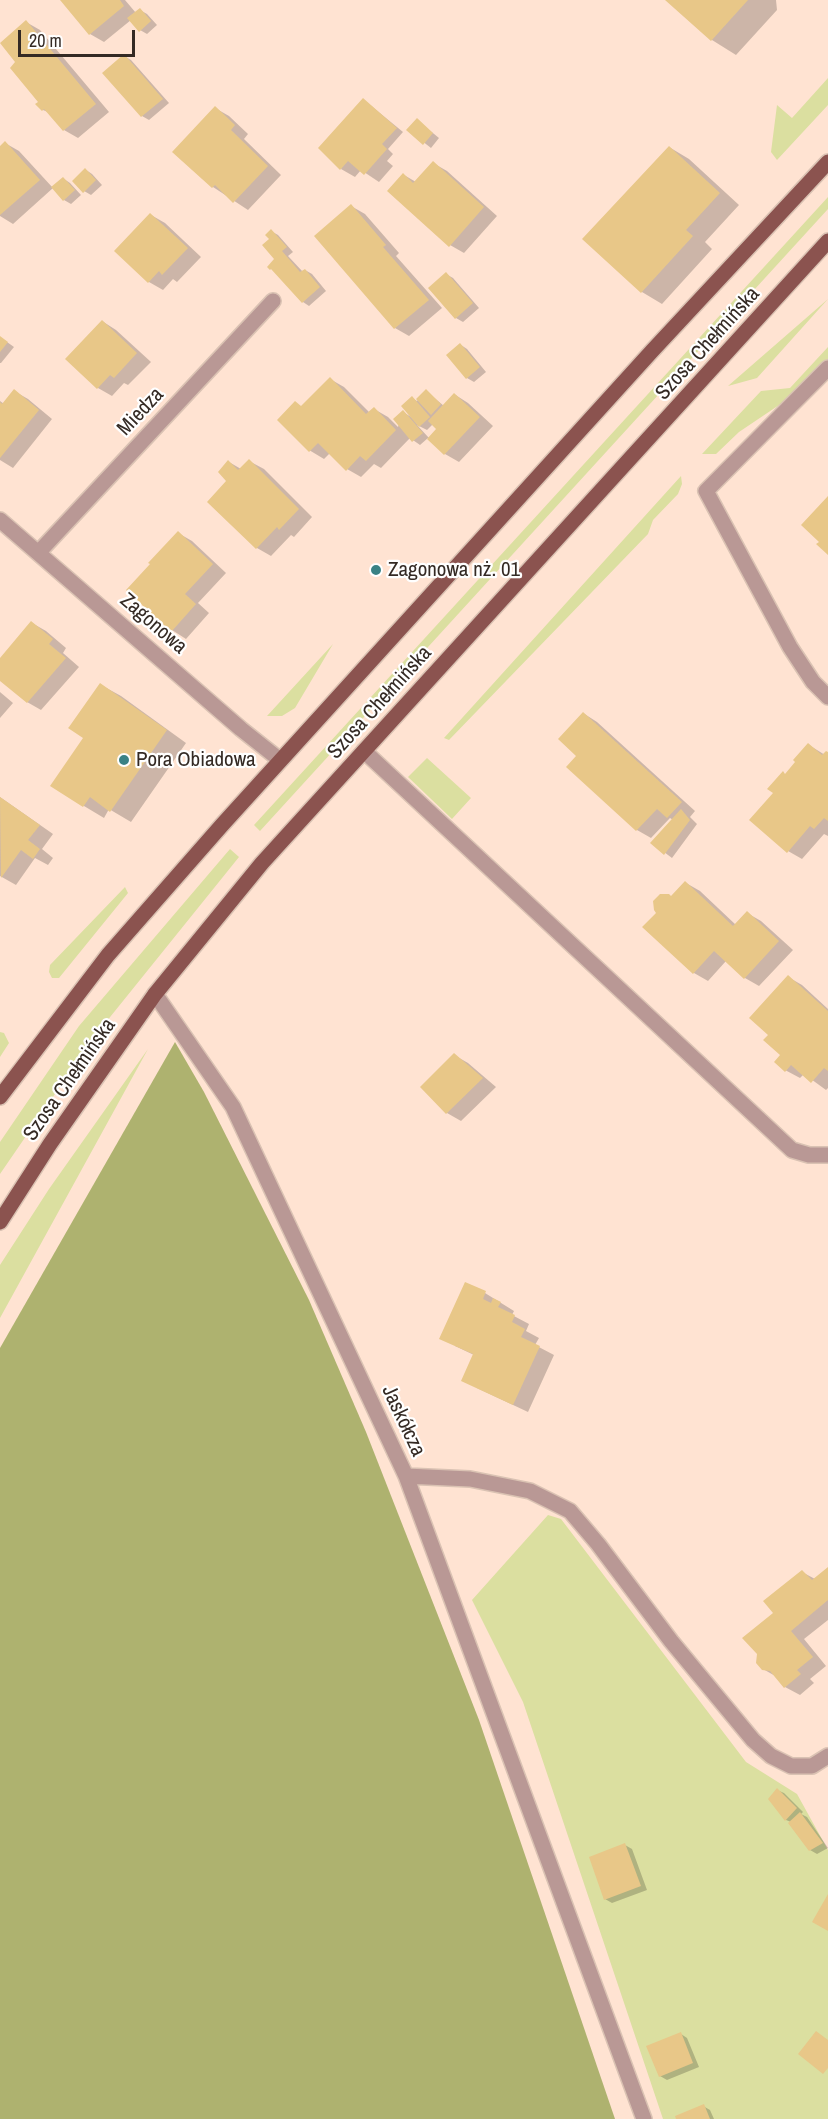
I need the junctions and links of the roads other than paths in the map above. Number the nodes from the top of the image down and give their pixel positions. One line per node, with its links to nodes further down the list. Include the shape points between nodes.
1 (828, 162): 9 (main road, Szosa Chełmińska)
2 (828, 242): 8 (main road, Szosa Chełmińska)
3 (273, 301): 6 (street, Miedza)
4 (828, 368): 7 (street, via 706,491 790,647)
5 (0, 520): 6 (street, Zagonowa)
6 (39, 552): 9 (street, Zagonowa)
7 (828, 697)
8 (364, 751): 10 (main road, Szosa Chełmińska, via 262,863); 12 (street, via 792,1150)
9 (280, 760): 11 (main road, Szosa Chełmińska, via 108,955)
10 (156, 994): 13 (main road, Szosa Chełmińska); 14 (street, Jaskółcza, via 233,1107)
11 (0, 1097)
12 (828, 1155)
13 (0, 1222)
14 (406, 1476): 15 (street, Jaskółcza, via 470,1479 530,1491 570,1511 753,1740 771,1756 791,1766 812,1766); 16 (street)
15 (828, 1756)
16 (644, 2119)

